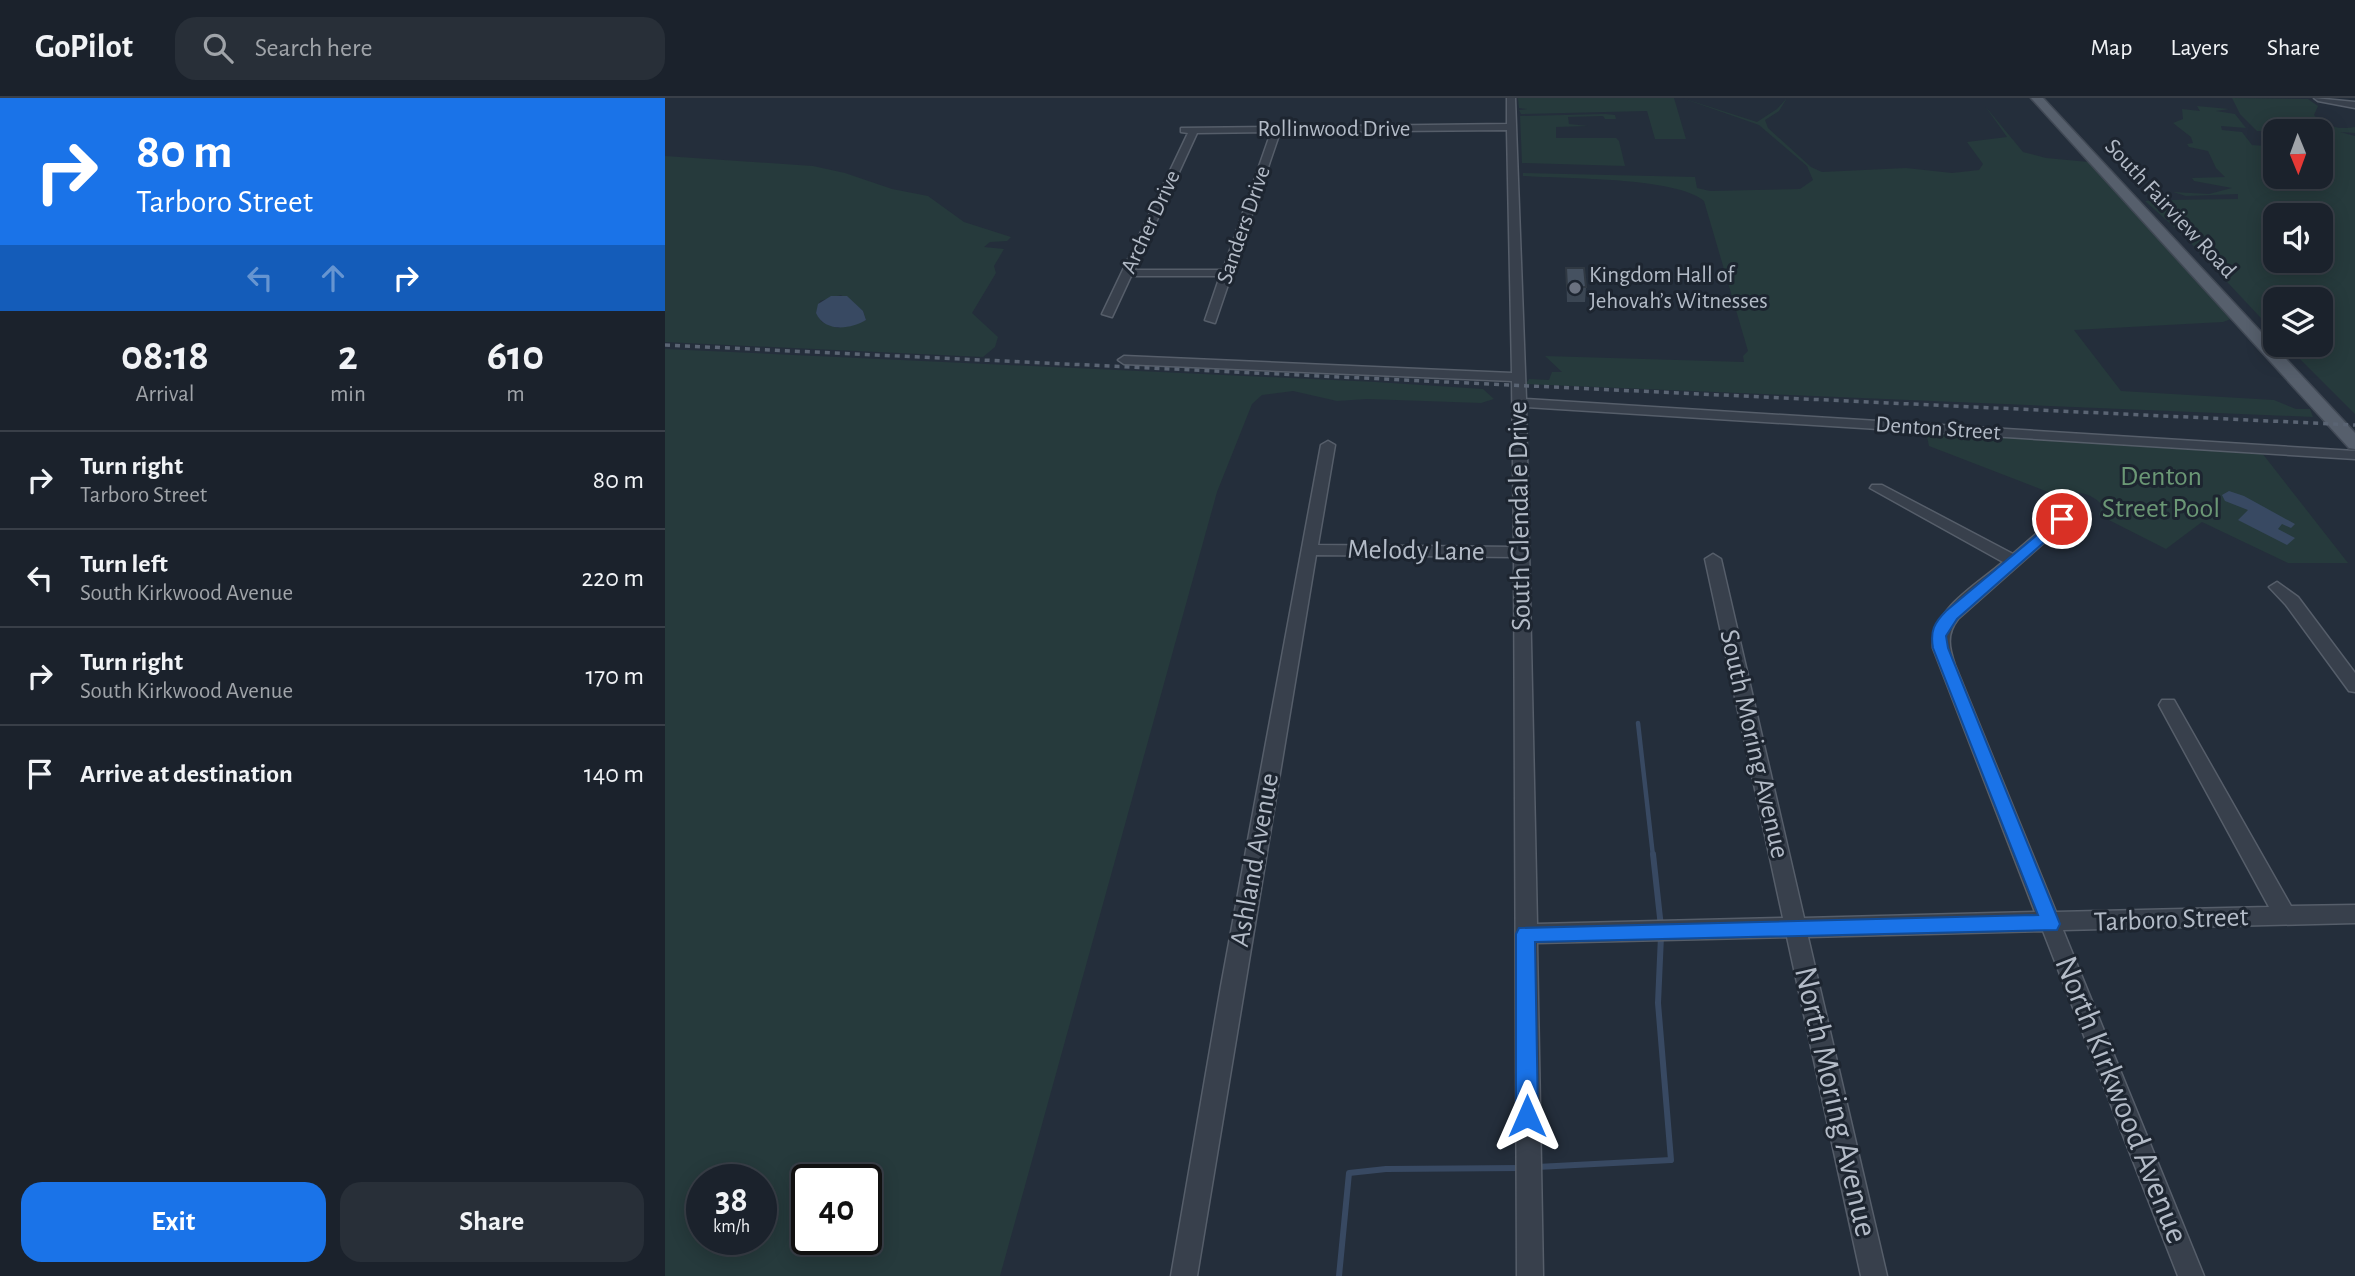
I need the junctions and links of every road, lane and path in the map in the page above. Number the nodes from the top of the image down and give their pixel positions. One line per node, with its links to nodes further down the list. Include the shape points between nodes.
1 (1511, 98): 5 (street, South Glendale Drive)
2 (2037, 98): 15 (main road, South Fairview Road)
3 (2318, 98): 4 (street)
4 (2355, 105)
5 (1512, 129): 7 (street, Rollinwood Drive); 13 (street, South Glendale Drive)
6 (1189, 130): 7 (street, Rollinwood Drive); 8 (street, Archer Drive)
7 (1276, 130): 9 (street, Sanders Drive)
8 (1127, 273): 9 (street); 10 (street, Archer Drive)
9 (1227, 273): 11 (street, Sanders Drive)
10 (1108, 314)
11 (1211, 320)
12 (1124, 360): 13 (street)
13 (1519, 377): 14 (street, South Glendale Drive)
14 (1520, 403): 17 (street, Denton Street); 21 (street, South Glendale Drive)
15 (2355, 444)
16 (1328, 445): 20 (street, Ashland Avenue)
17 (2355, 456)
18 (1878, 488): 23 (street)
19 (2078, 505): 23 (street, North Kirkwood Avenue)
20 (1311, 550): 21 (street, Melody Lane); 32 (street, Ashland Avenue)
21 (1521, 552): 31 (street, South Glendale Drive)
22 (1713, 559): 30 (street, South Moring Avenue)
23 (2014, 561): 29 (street, North Kirkwood Avenue, via 1942,624 1938,636)
24 (2277, 587): 25 (street)
25 (2355, 686)
26 (2168, 705): 28 (street)
27 (2355, 914): 28 (street, Tarboro Street)
28 (2285, 916): 29 (street, Tarboro Street)
29 (2050, 924): 30 (street, Tarboro Street); 35 (street, North Kirkwood Avenue)
30 (1796, 929): 31 (street, Tarboro Street); 34 (street, North Moring Avenue)
31 (1525, 934): 33 (street, South Glendale Drive)
32 (1184, 1276)
33 (1530, 1276)
34 (1874, 1276)
35 (2191, 1276)

